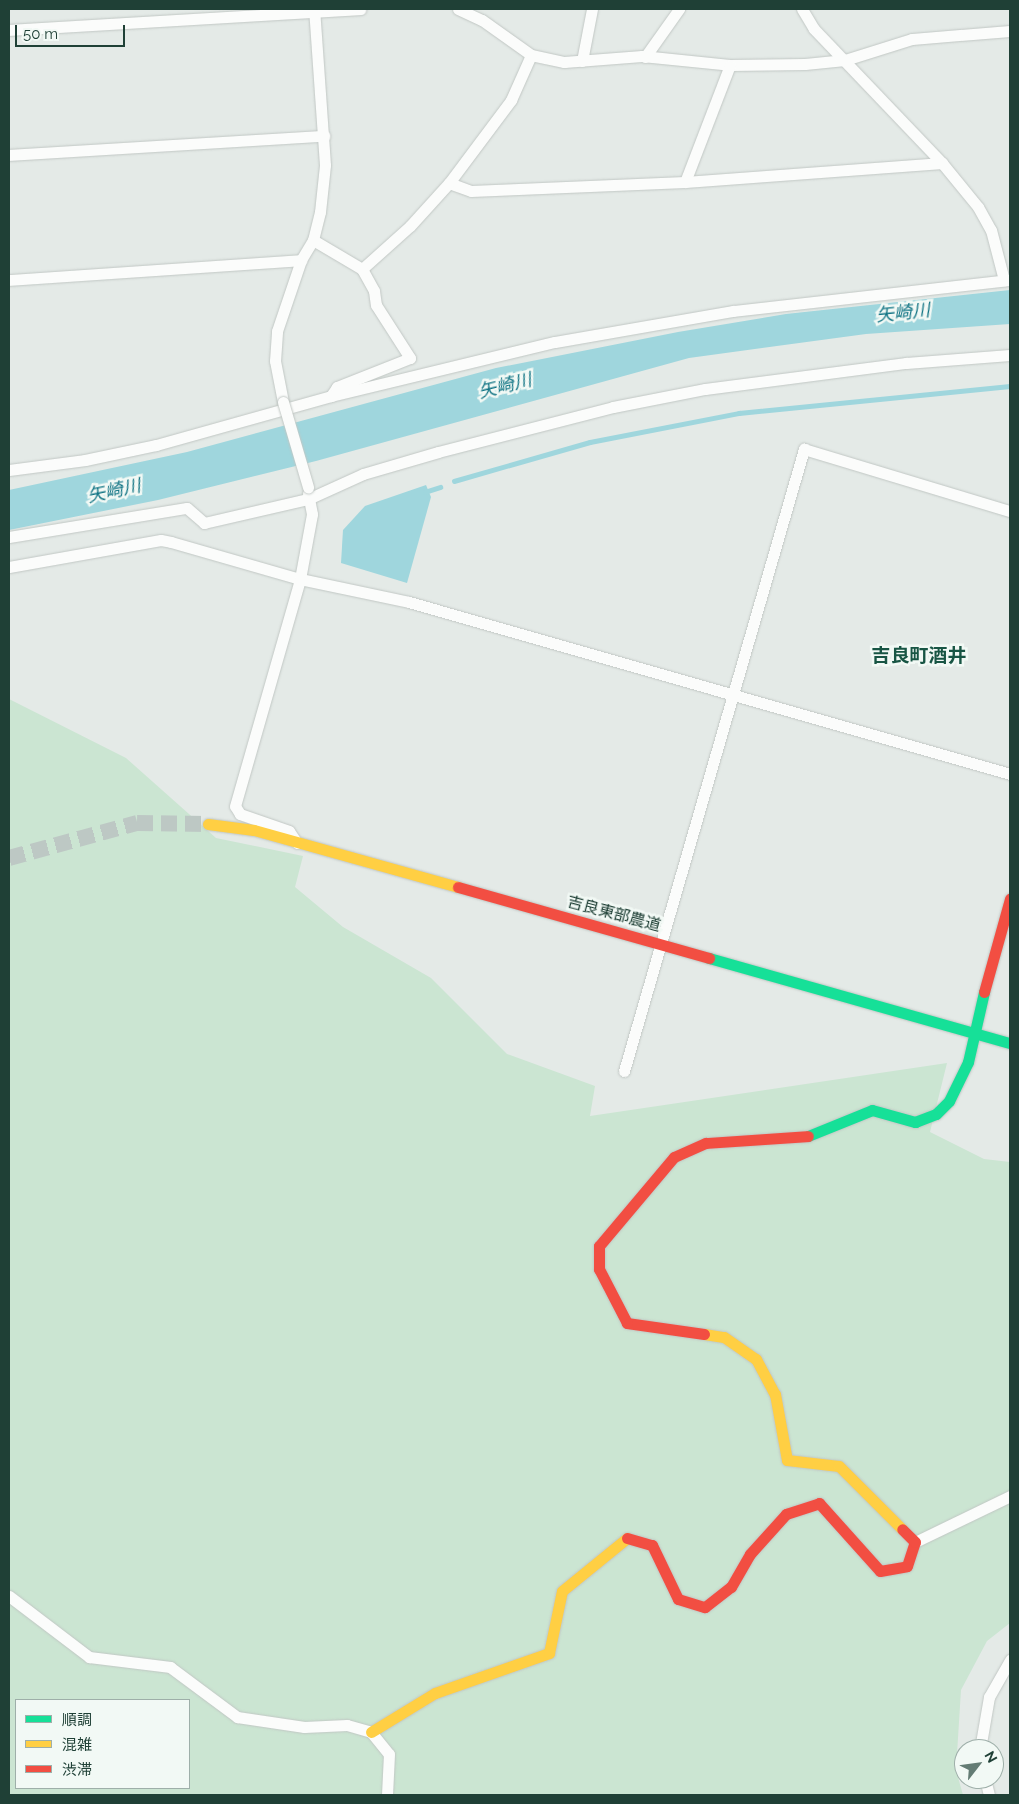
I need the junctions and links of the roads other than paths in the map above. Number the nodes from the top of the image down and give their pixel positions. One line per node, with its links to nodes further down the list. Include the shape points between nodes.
1 (360, 9): 6 (street)
2 (458, 9): 7 (street)
3 (592, 9): 13 (street)
4 (679, 9): 11 (street)
5 (802, 9): 12 (street, via 814,29)
6 (314, 10): 8 (street); 15 (street)
7 (481, 13): 10 (street)
8 (9, 30)
9 (1010, 31): 12 (street, via 912,39)
10 (531, 55): 13 (street, via 549,61); 19 (street, via 511,100)
11 (645, 56): 13 (street); 14 (street)
12 (845, 60): 14 (street); 17 (street)
13 (582, 61)
14 (730, 65): 18 (street)
15 (324, 136): 16 (street); 20 (street, via 323,190)
16 (9, 155)
17 (942, 163): 18 (street); 24 (street, via 978,207 991,230)
18 (685, 182): 19 (street, via 471,191)
19 (448, 183): 22 (street, via 410,226)
20 (313, 240): 21 (street); 22 (street)
21 (301, 260): 23 (street); 28 (street, bridge, via 277,331 275,361 283,402 308,487)
22 (362, 269): 26 (street, via 374,291 376,305 410,358 337,387)
23 (9, 280)
24 (1007, 280): 26 (street, via 733,311 555,342)
25 (1010, 355): 28 (street, via 906,363 706,388 613,407 419,457 363,474)
26 (331, 396): 27 (street, via 156,445 85,460)
27 (9, 470)
28 (308, 499): 30 (street, via 204,523 187,508); 32 (street, via 312,514)
29 (1010, 511): 33 (street, via 804,449)
30 (9, 537)
31 (9, 567): 32 (street, via 161,540)
32 (300, 579): 33 (street, via 409,602); 36 (street, via 235,806 240,814 289,831)
33 (732, 694): 34 (street); 38 (street)
34 (1010, 774)
35 (208, 824): 36 (street, 吉良東部農道, via 254,830)
36 (298, 843): 38 (street, 吉良東部農道)
37 (1010, 899): 39 (street)
38 (658, 943): 39 (street, 吉良東部農道); 41 (street)
39 (972, 1032): 40 (street, 吉良東部農道); 43 (street, via 962,1077 949,1101 936,1114 915,1122 872,1110 808,1136 706,1143 674,1157 598,1246 599,1269 627,1323 724,1337 756,1359 775,1394 787,1460 838,1466)
40 (1010, 1043)
41 (624, 1071)
42 (1010, 1496): 43 (street)
43 (915, 1542): 46 (street, via 907,1566 880,1571 819,1503 786,1514 750,1554 731,1586 705,1607 678,1599 652,1545 629,1536 562,1592 549,1653 435,1693)
44 (9, 1596): 46 (street, via 88,1657 170,1667 237,1717 304,1727 347,1725)
45 (1010, 1660): 47 (street, via 989,1697)
46 (371, 1732): 48 (street, via 389,1754)
47 (982, 1739)
48 (387, 1795)

